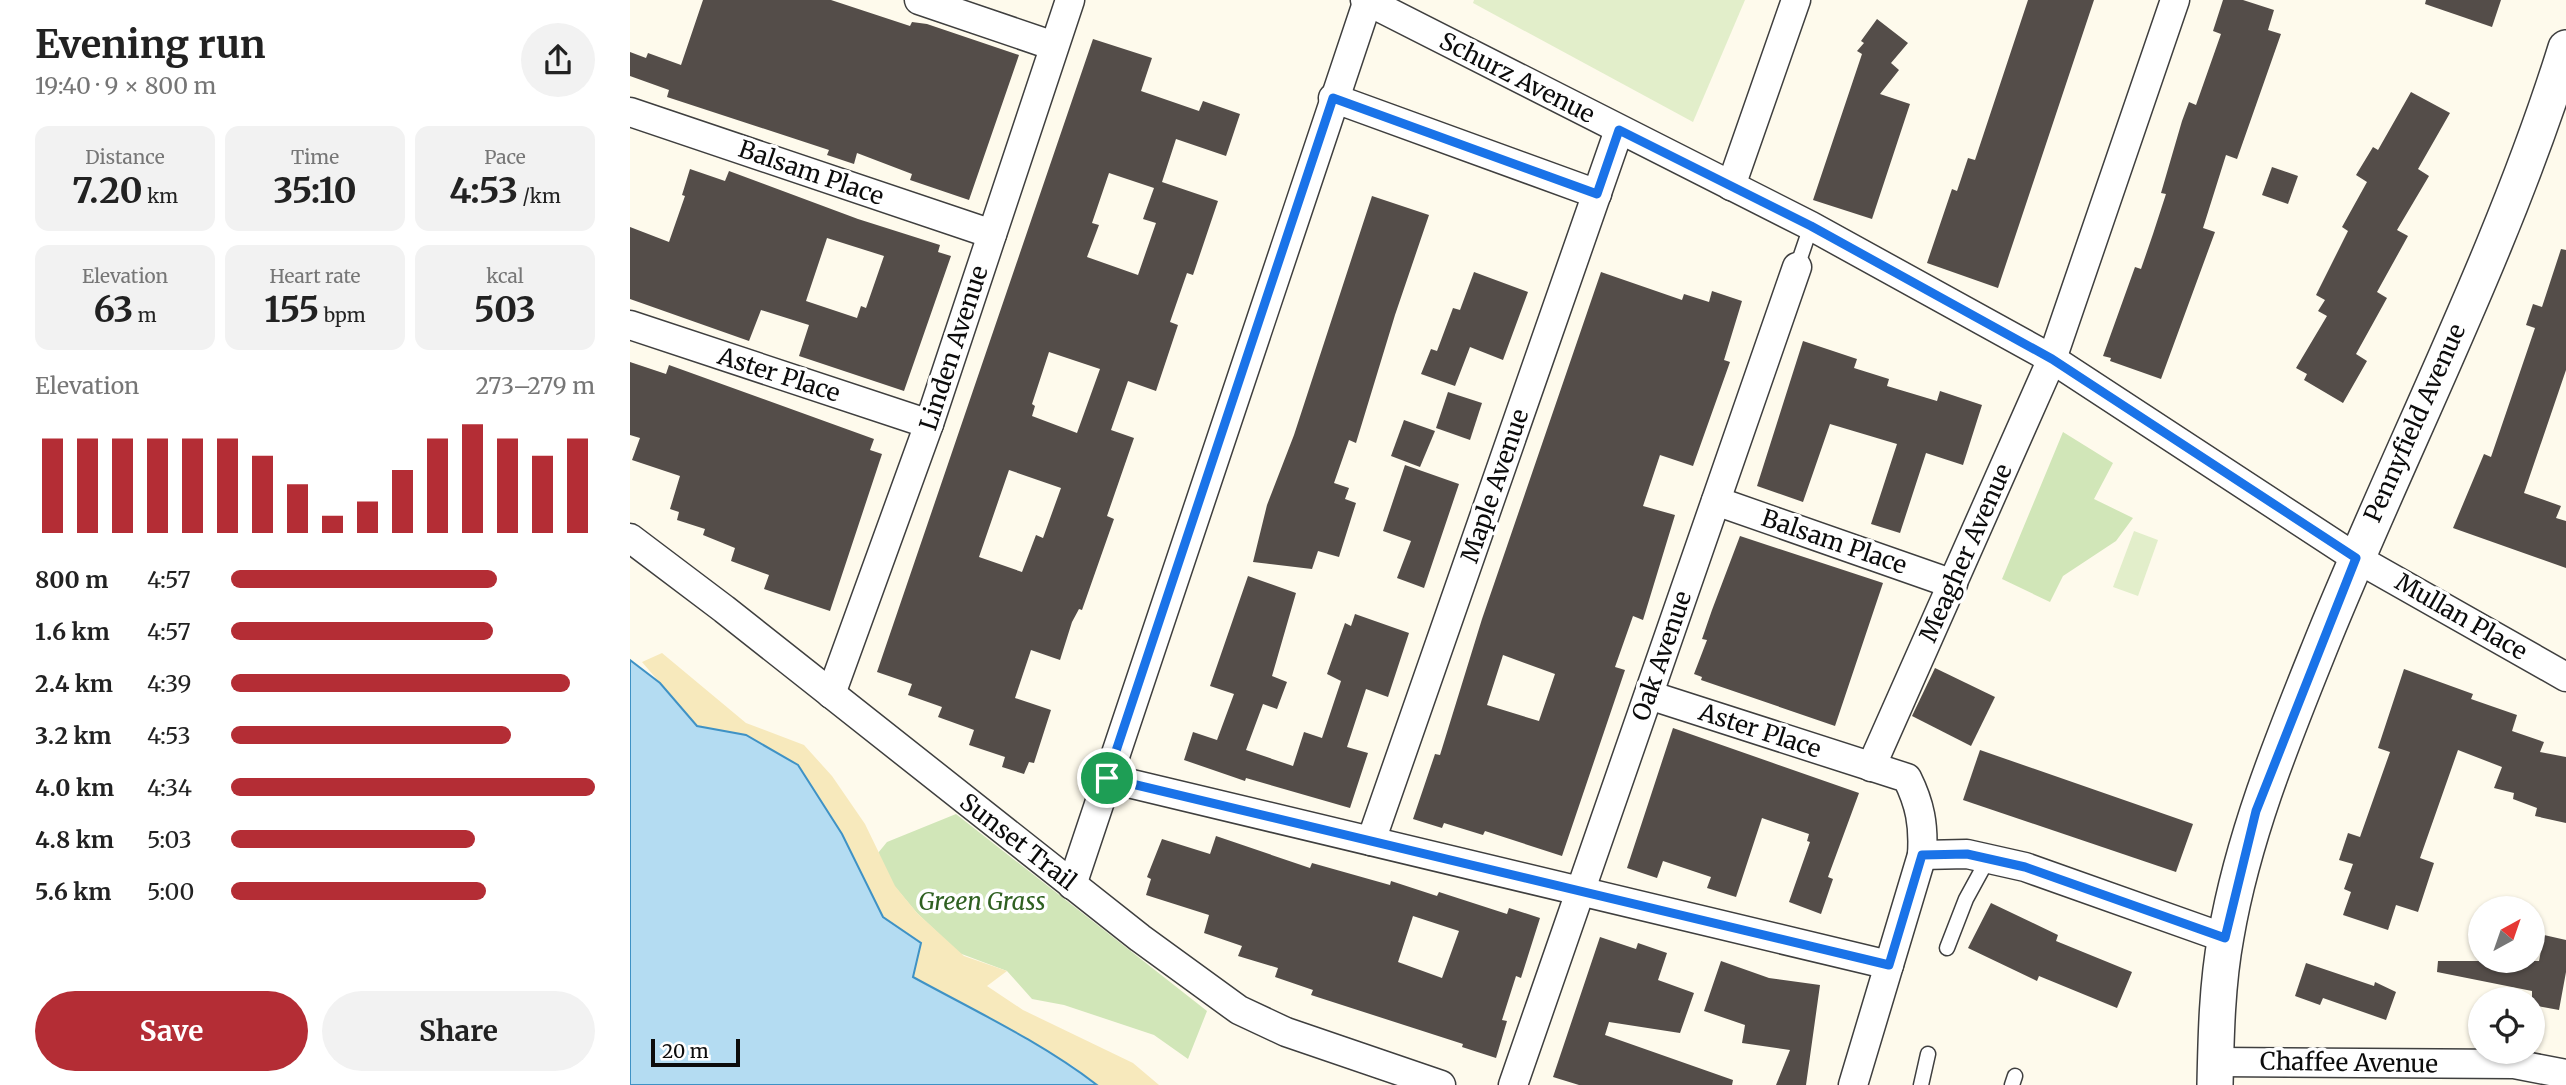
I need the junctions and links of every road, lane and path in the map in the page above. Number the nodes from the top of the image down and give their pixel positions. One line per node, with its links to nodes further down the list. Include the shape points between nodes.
1 (919, 0): 6 (street)
2 (1070, 0): 6 (street, Linden Avenue)
3 (1367, 0): 8 (street); 10 (street, Schurz Avenue)
4 (1796, 0): 11 (street)
5 (2175, 0): 17 (street, Meagher Avenue)
6 (1054, 46): 14 (street, Linden Avenue)
7 (2566, 48): 21 (street, Pennyfield Avenue, via 2482,270)
8 (1333, 98): 12 (street); 27 (street)
9 (630, 112): 14 (street, Balsam Place)
10 (1619, 130): 11 (street, Schurz Avenue); 12 (street, Maple Avenue)
11 (1731, 186): 13 (street, Schurz Avenue)
12 (1597, 194): 28 (street, Maple Avenue)
13 (1811, 226): 15 (lane, Oak Avenue); 17 (street, Schurz Avenue)
14 (992, 234): 18 (street, Linden Avenue)
15 (1797, 267): 19 (street, Oak Avenue)
16 (630, 325): 18 (street, Aster Place)
17 (2052, 359): 21 (street, Schurz Avenue); 22 (street, Meagher Avenue)
18 (929, 424): 24 (street, Linden Avenue)
19 (1716, 501): 22 (street, Balsam Place); 25 (street, Oak Avenue)
20 (630, 538): 24 (street, Sunset Trail)
21 (2356, 558): 23 (street, Mullan Place); 33 (street, Pennyfield Avenue, via 2256,811)
22 (1953, 584): 26 (street, Meagher Avenue)
23 (2566, 677)
24 (831, 694): 31 (street, Sunset Trail)
25 (1649, 695): 26 (street, Aster Place); 32 (street, Oak Avenue)
26 (1871, 767): 29 (street, via 1907,778 1924,826)
27 (1107, 778): 28 (street); 31 (street)
28 (1371, 841): 32 (street)
29 (1922, 855): 30 (street); 35 (street)
30 (1989, 857): 33 (street); 34 (lane)
31 (1072, 885): 39 (street, Sunset Trail, via 1239,1010 1286,1032)
32 (1580, 891): 35 (street); 40 (street, Oak Avenue)
33 (2225, 938): 37 (street, Pennyfield Avenue)
34 (1947, 948)
35 (1889, 965): 41 (street)
36 (1928, 1054): 42 (lane)
37 (2215, 1073): 38 (street, Chaffee Avenue, via 2514,1064)
38 (2566, 1074)
39 (1441, 1085)
40 (1513, 1085)
41 (1853, 1085)
42 (1921, 1085)

